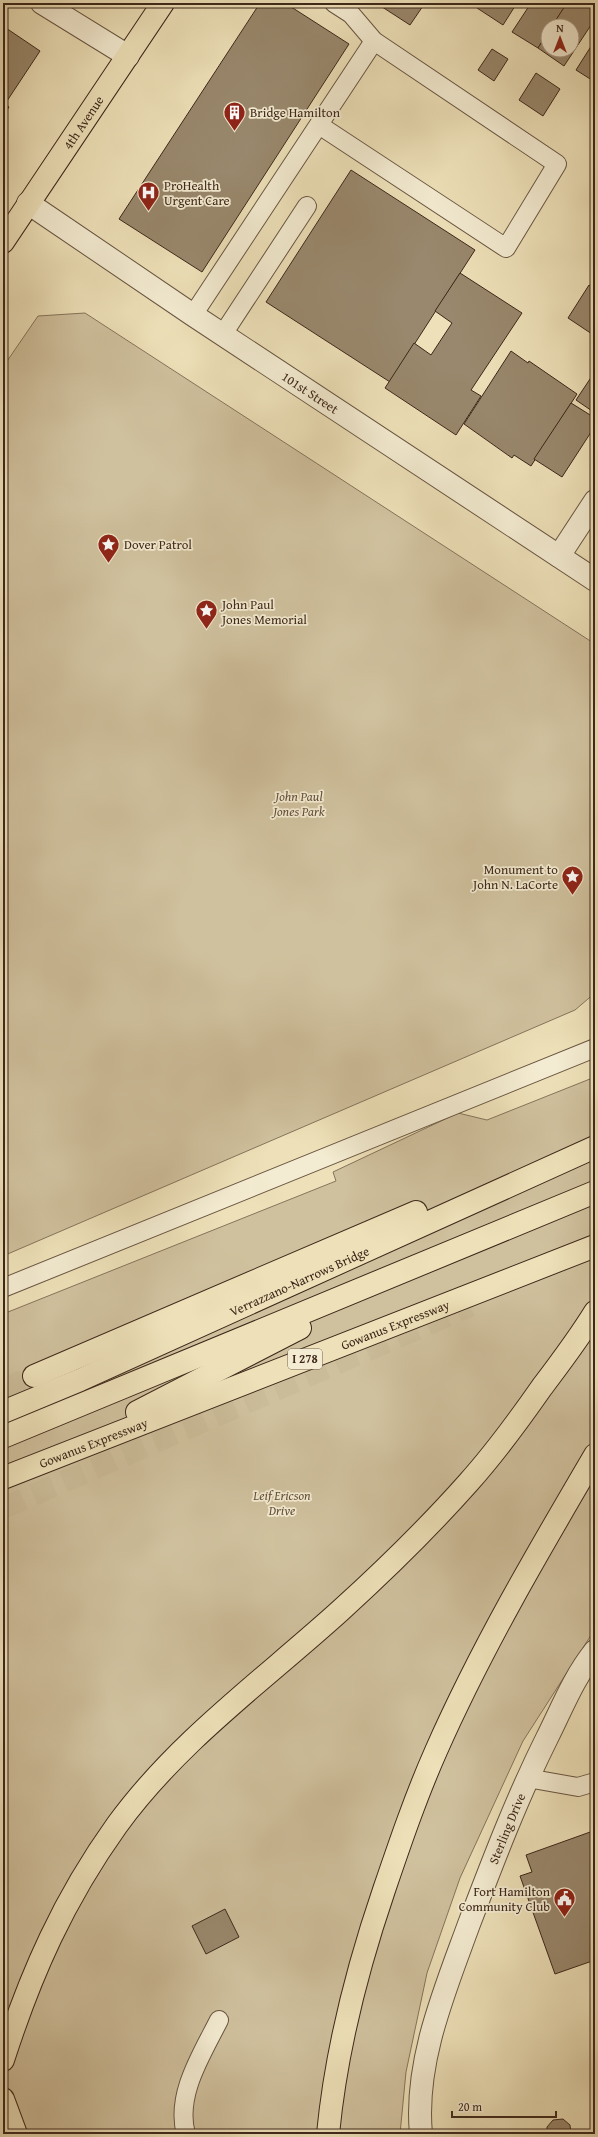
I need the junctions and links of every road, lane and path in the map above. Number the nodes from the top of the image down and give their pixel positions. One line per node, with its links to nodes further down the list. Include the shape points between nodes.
1 (42, 3): 5 (street)
2 (163, 3): 5 (main road, 4th Avenue)
3 (334, 3): 4 (lane, via 351,14)
4 (374, 41): 6 (lane); 6 (lane, via 557,164 506,248)
5 (128, 56): 7 (main road, 4th Avenue)
6 (319, 125): 10 (lane)
7 (28, 203): 9 (main road, 4th Avenue); 10 (street, 101st Street)
8 (307, 206): 11 (lane)
9 (3, 242)
10 (193, 315): 11 (street, 101st Street)
11 (222, 334): 13 (street, 101st Street)
12 (595, 501): 13 (street)
13 (559, 556): 14 (street, 101st Street)
14 (595, 580)
15 (595, 1048): 21 (lane)
16 (595, 1133): 23 (main road)
17 (595, 1147): 24 (main road, Verrazzano-Narrows Bridge)
18 (595, 1192): 20 (main road)
19 (595, 1246): 28 (main road, Gowanus Expressway / I 278)
20 (459, 1248): 24 (main road); 26 (main road); 28 (main road)
21 (3, 1288)
22 (595, 1312): 33 (main road, via 504,1439 432,1523 340,1610 198,1736 118,1824 65,1906 45,1946 18,2012)
23 (34, 1376)
24 (80, 1380): 25 (main road, Verrazzano-Narrows Bridge)
25 (3, 1412)
26 (3, 1437)
27 (595, 1455): 38 (main road, via 510,1603 473,1674 414,1804 370,1931 355,1986 336,2074)
28 (9, 1476)
29 (595, 1651): 30 (street, Sterling Drive, via 581,1668)
30 (527, 1778): 31 (lane, via 578,1787); 39 (street, Sterling Drive, via 453,1967 431,2037 422,2083)
31 (595, 1782)
32 (219, 2020): 37 (lane, via 190,2078 182,2121)
33 (3, 2060)
34 (3, 2099): 36 (main road)
35 (3, 2114): 36 (main road)
36 (14, 2134)
37 (186, 2134)
38 (328, 2134)
39 (421, 2134)

